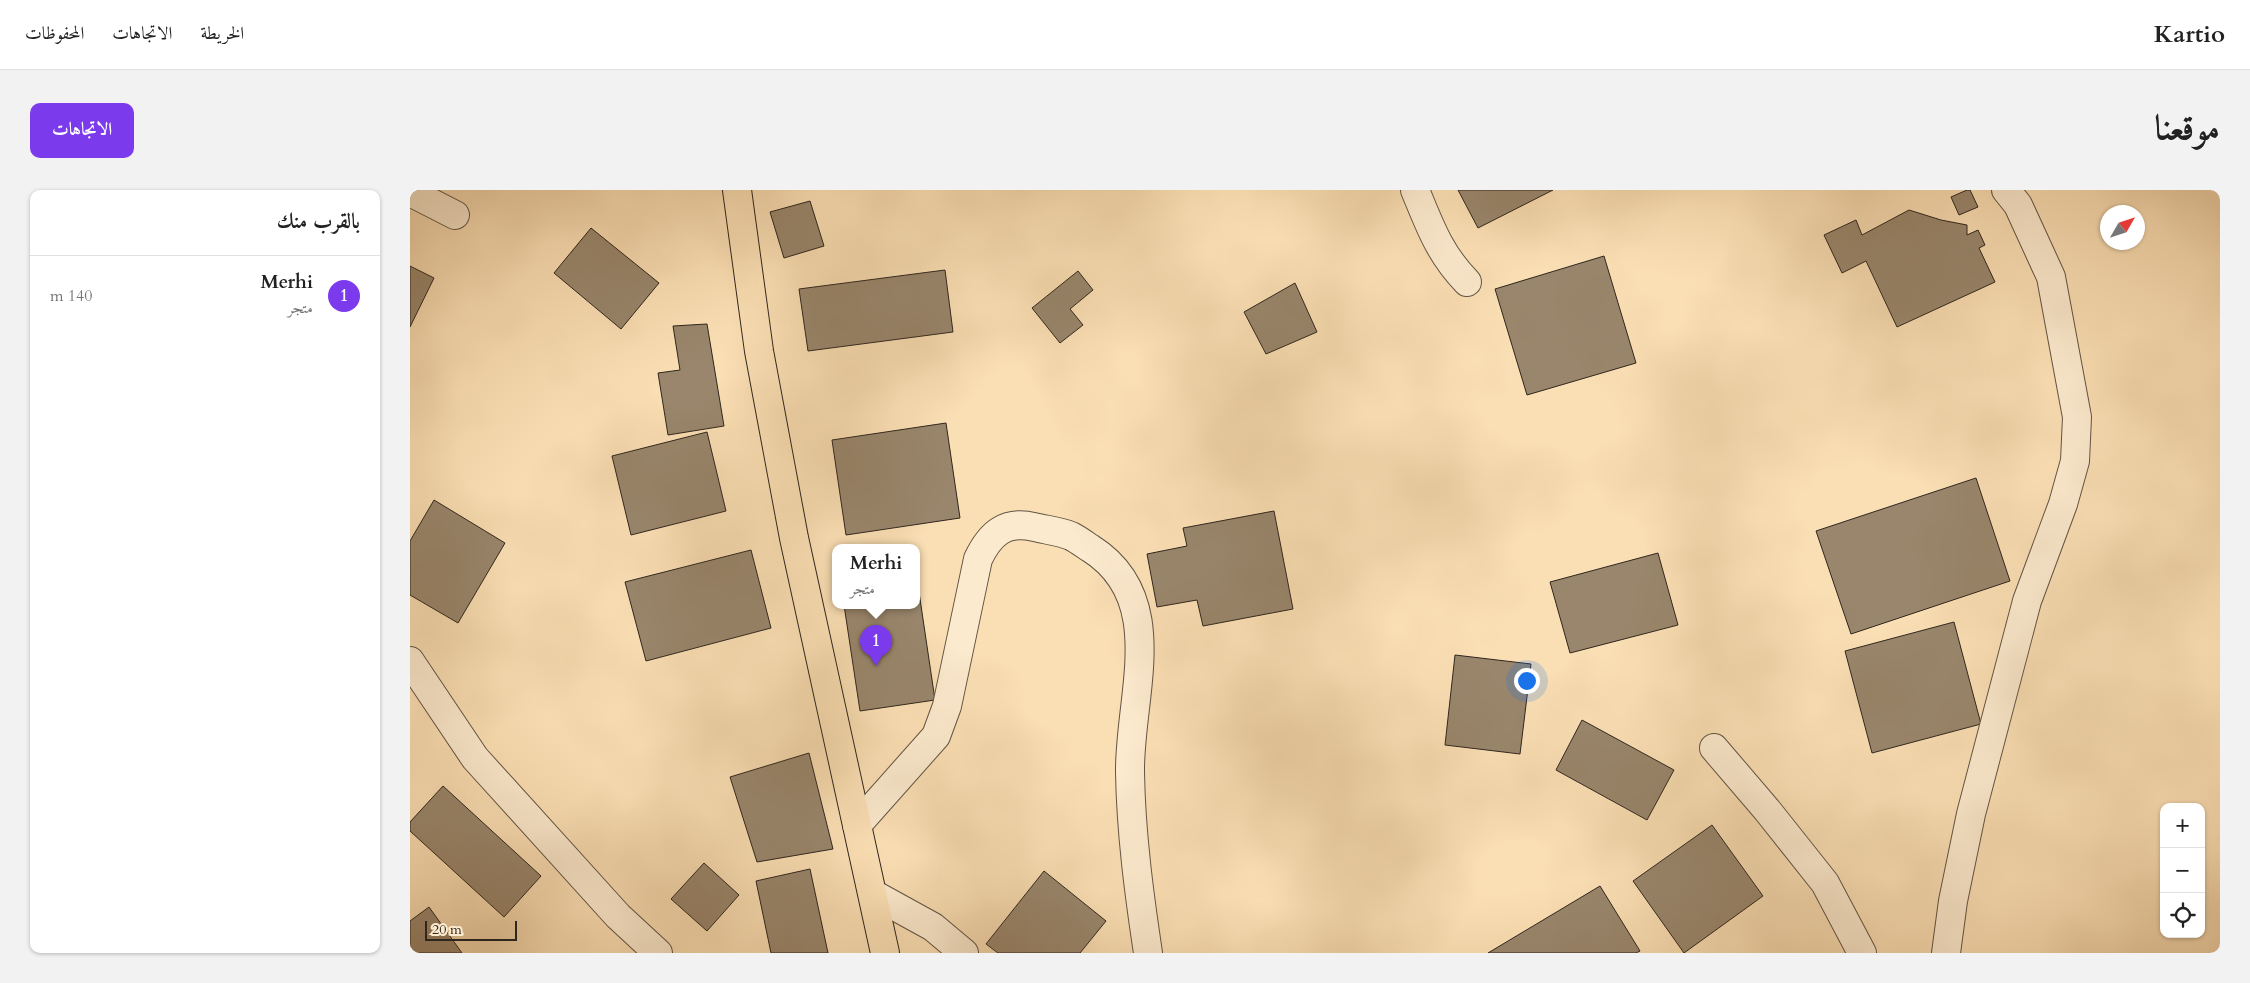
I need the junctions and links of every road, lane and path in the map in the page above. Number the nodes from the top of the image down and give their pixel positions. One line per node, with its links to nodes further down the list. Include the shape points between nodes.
1 (737, 190): 9 (main road, via 759,351 794,538)
2 (1415, 190): 6 (street, via 1439,246)
3 (2006, 190): 16 (street, via 2018,205 2050,277 2077,417 2075,461 2063,504 2027,601 1971,814)
4 (410, 192): 5 (street)
5 (455, 215)
6 (1467, 282)
7 (410, 661): 11 (street, via 475,758 618,916)
8 (1714, 748): 15 (street, via 1825,883)
9 (857, 826): 10 (main road); 14 (street, via 936,736 947,706 978,559 987,541 1000,530 1020,524 1071,536 1103,556 1123,577 1135,604 1140,654 1130,770 1132,824)
10 (873, 894): 12 (main road); 13 (street, via 933,927)
11 (658, 953)
12 (885, 953)
13 (964, 953)
14 (1148, 953)
15 (1862, 953)
16 (1946, 953)

